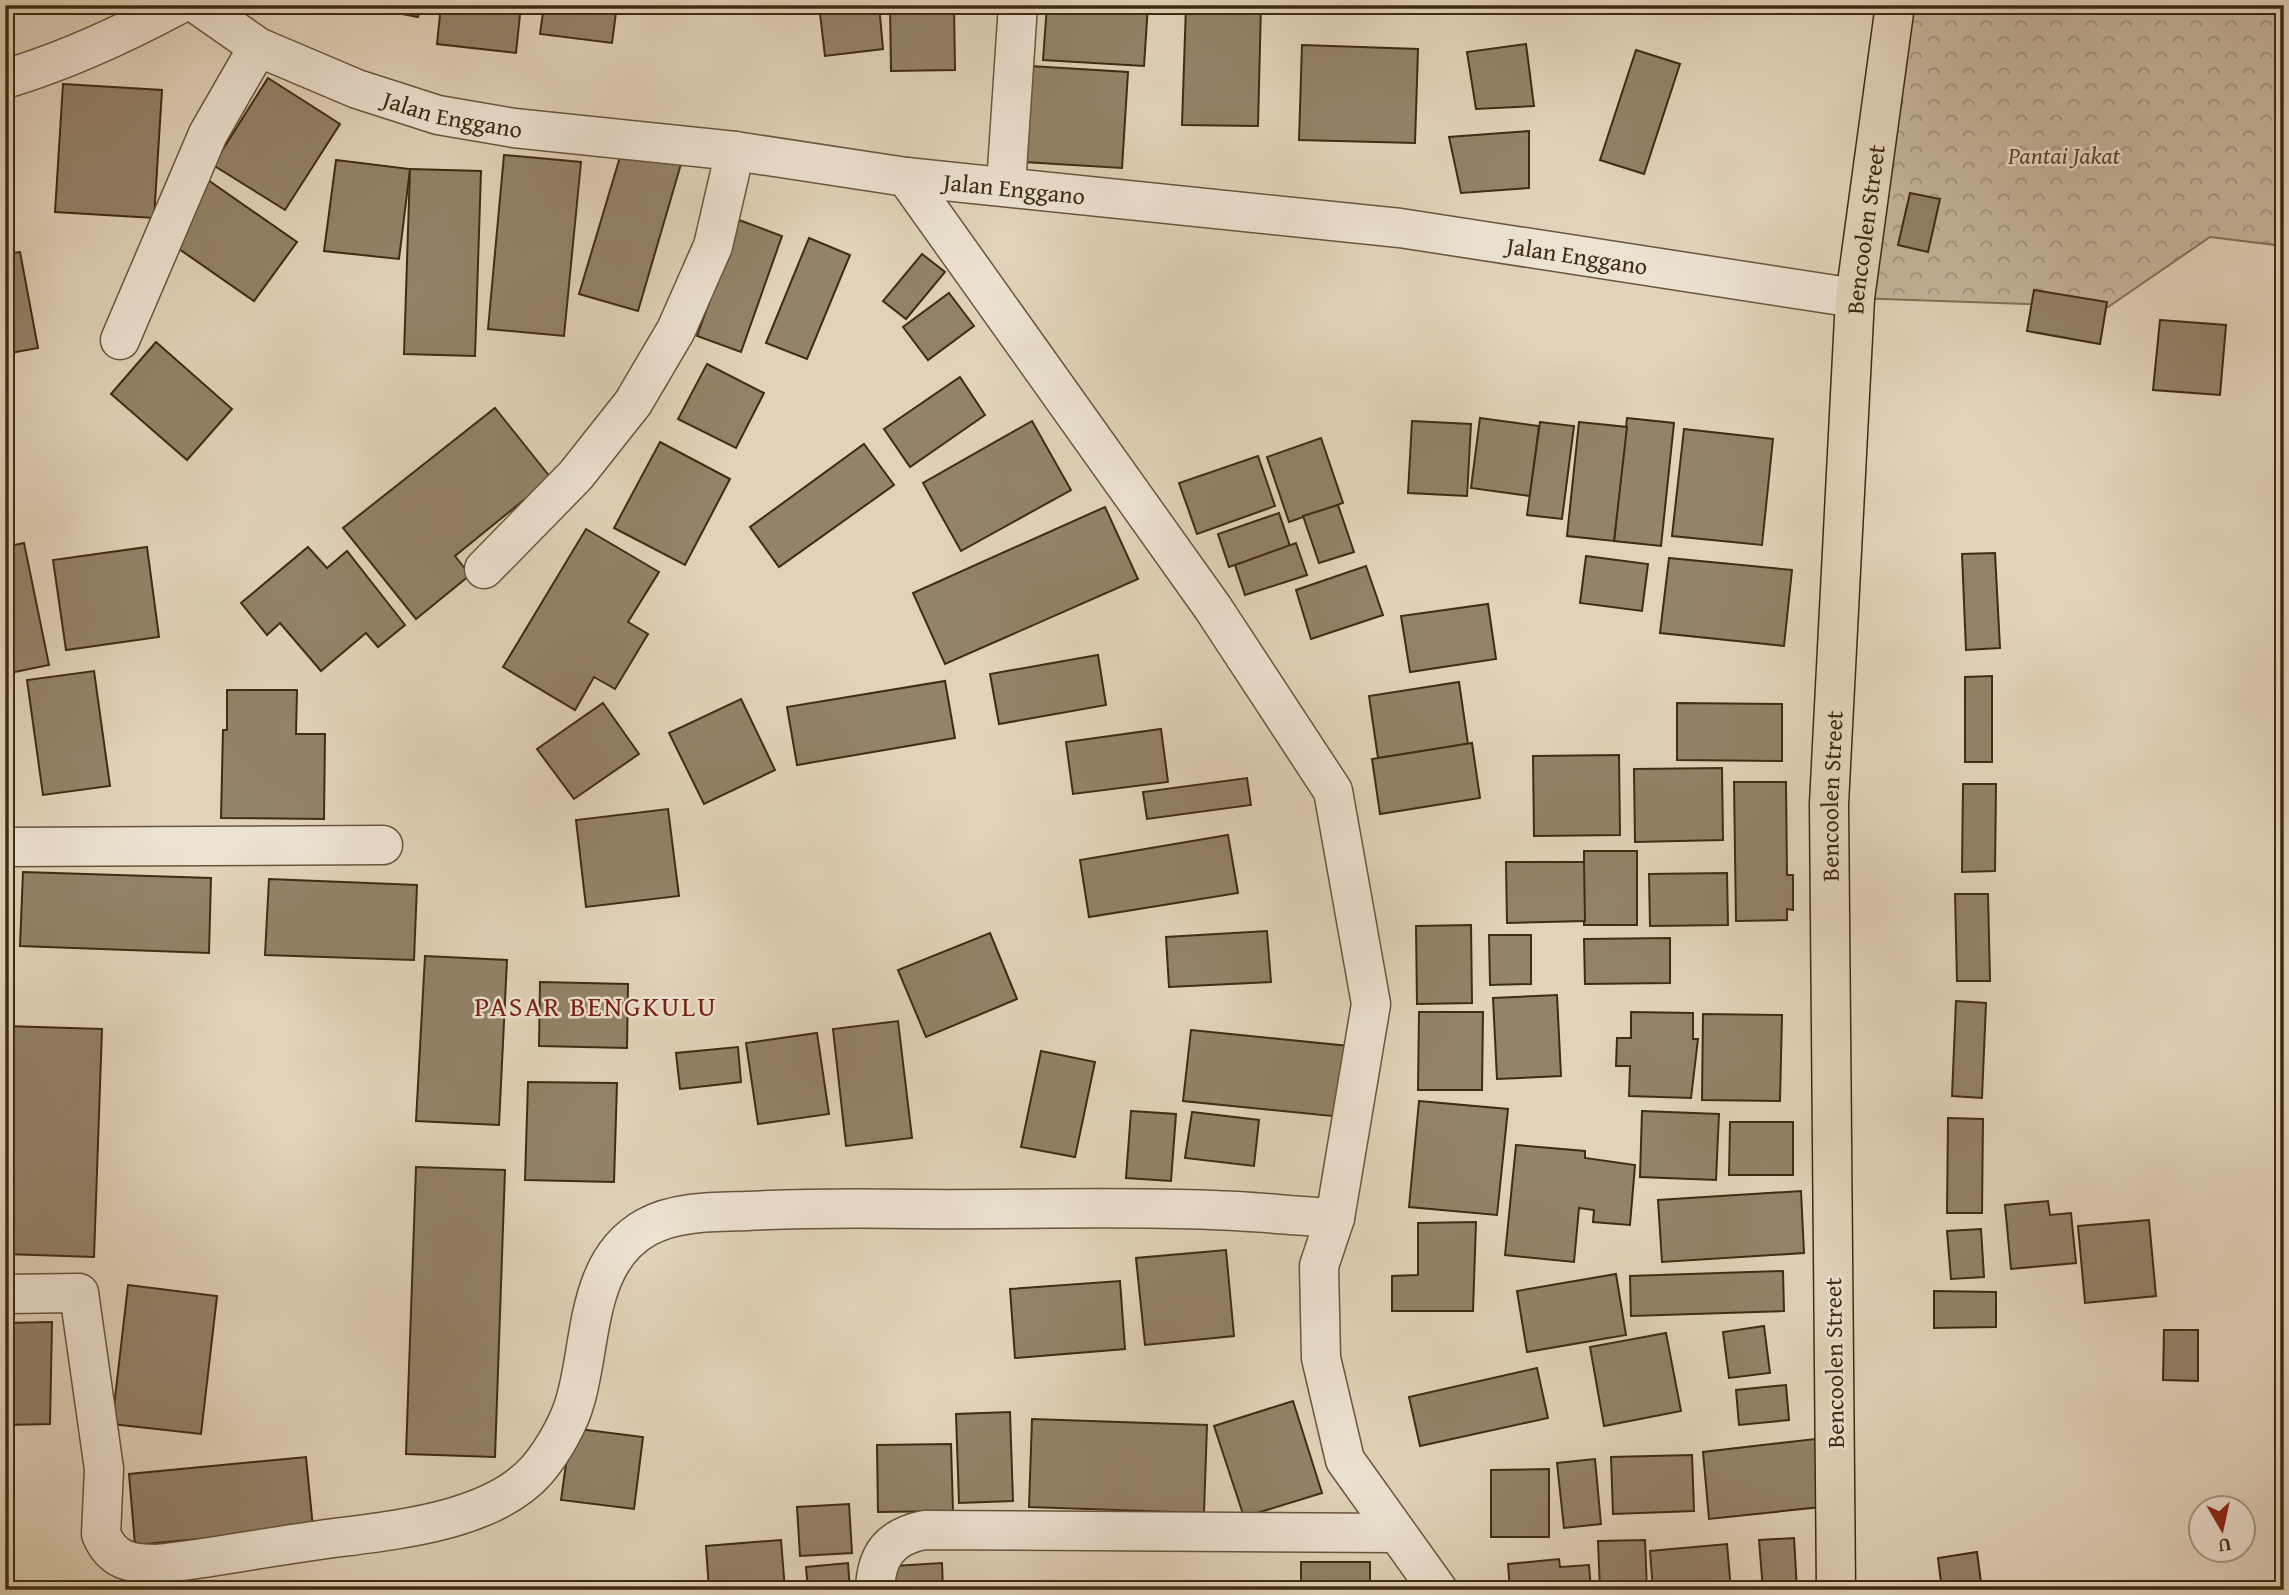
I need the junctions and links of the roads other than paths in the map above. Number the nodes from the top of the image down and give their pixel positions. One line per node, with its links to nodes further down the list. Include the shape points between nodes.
1 (178, 5): 6 (street, via 121,36)
2 (198, 5): 5 (street, Jalan Enggano)
3 (1018, 5): 9 (street)
4 (1895, 5): 10 (main road, Bencoolen Street)
5 (258, 47): 7 (street, Jalan Enggano, via 357,89 438,114 514,128); 11 (street, via 208,134)
6 (5, 79)
7 (735, 151): 8 (street, Jalan Enggano); 12 (street, via 713,246 676,330 639,393 576,475)
8 (906, 177): 9 (street, Jalan Enggano); 15 (street, via 1213,608 1333,791 1371,1004)
9 (1006, 185): 10 (street, Jalan Enggano, via 1401,228)
10 (1855, 298): 20 (main road, Bencoolen Street, via 1829,804)
11 (120, 340)
12 (484, 569)
13 (383, 845): 14 (street)
14 (5, 847)
15 (1335, 1219): 16 (street, via 1212,1210 813,1207 660,1220 628,1242 611,1264 589,1326 576,1400 536,1470 514,1489 426,1523 174,1562 133,1564 112,1552 101,1534 104,1469 79,1293); 17 (street, via 1319,1266 1321,1358 1345,1460)
16 (5, 1294)
17 (1396, 1532): 18 (street, via 924,1530 900,1537 884,1551); 19 (street)
18 (874, 1590)
19 (1438, 1590)
20 (1836, 1590)

